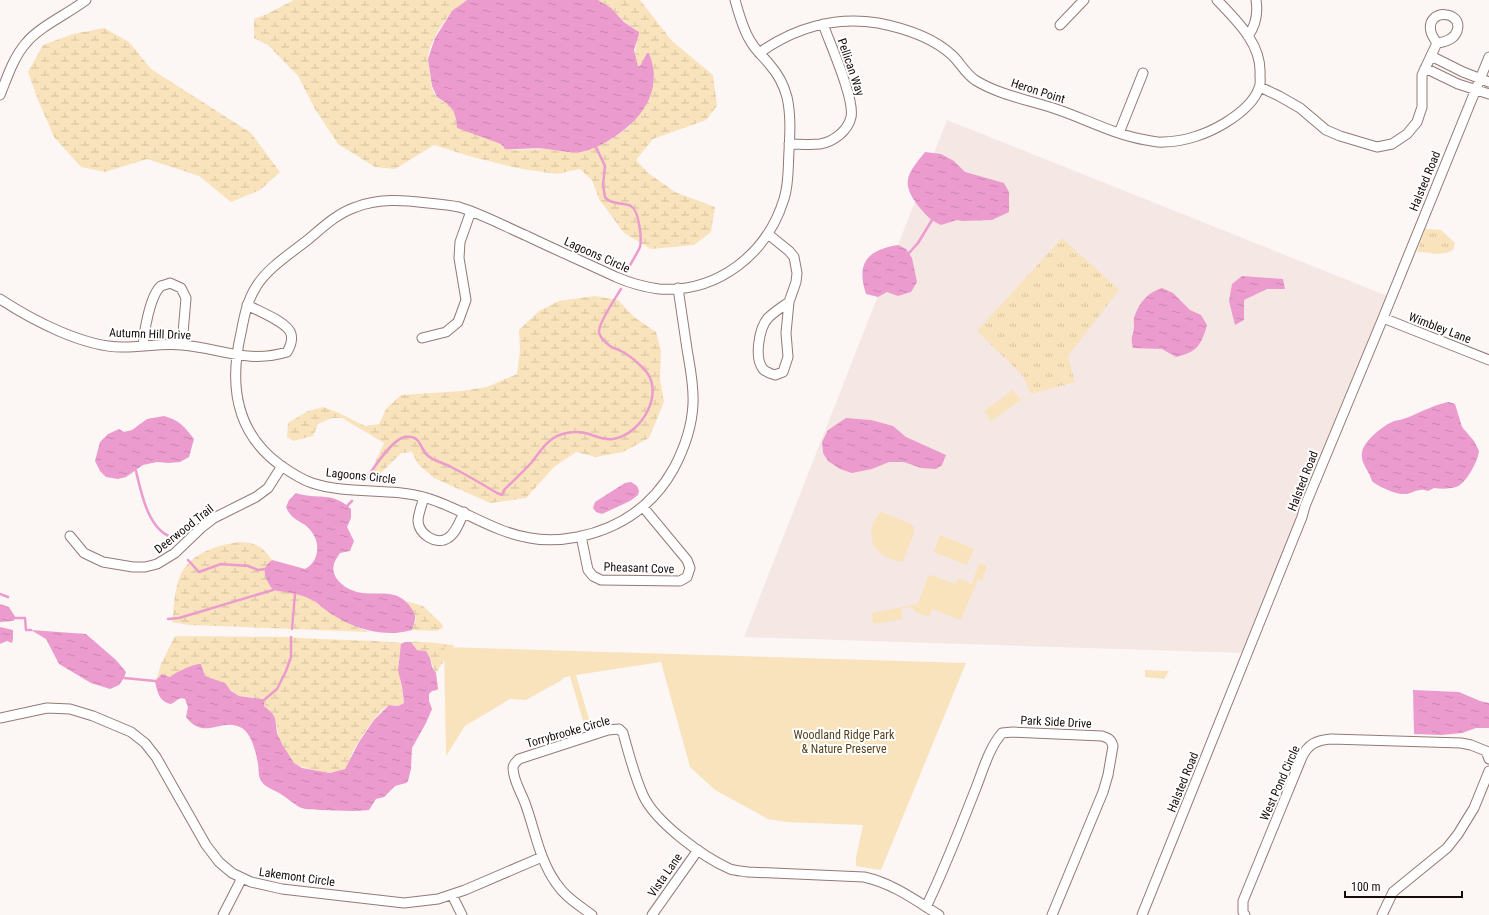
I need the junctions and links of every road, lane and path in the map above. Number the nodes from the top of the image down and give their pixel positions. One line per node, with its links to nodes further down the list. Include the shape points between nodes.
1 (86, 0): 20 (street, via 26,43 15,59)
2 (735, 0): 10 (street, Lagoons Circle, via 750,42)
3 (1084, 0): 7 (street)
4 (1256, 0): 8 (street, via 1256,19)
5 (1223, 2): 8 (street)
6 (823, 24): 10 (street, Heron Point, via 786,36); 21 (street, Heron Point, via 877,23 925,37 942,46 974,79 988,87); 22 (street, Pellican Way, via 851,100 851,117 844,131 833,140 820,144)
7 (1060, 24)
8 (1248, 36): 17 (street, via 1256,48 1261,63)
9 (1437, 43): 11 (street)
10 (759, 53): 22 (street, Lagoons Circle, via 780,80 787,97 790,117)
11 (1431, 56): 13 (street); 15 (street)
12 (1489, 57): 15 (street, Halsted Road)
13 (1425, 68): 17 (street, via 1421,82 1422,107 1417,122 1407,134 1392,144 1377,147 1326,130 1300,108); 18 (street)
14 (1143, 73): 21 (street)
15 (1480, 78): 16 (street); 18 (street, Halsted Road)
16 (1489, 82)
17 (1260, 87): 21 (street, Heron Point, via 1254,99 1234,118 1215,129 1187,139 1162,142)
18 (1475, 90): 19 (street); 29 (street, Halsted Road)
19 (1489, 94)
20 (0, 95)
21 (1119, 133)
22 (789, 144): 24 (street, Lagoons Circle, via 784,198)
23 (471, 211): 25 (street, Lagoons Circle, via 634,284 661,289); 28 (street, Lagoons Circle, via 454,206 388,200 352,208 334,218 263,276); 30 (street, via 460,242 458,258 466,300 458,322 446,332)
24 (768, 234): 25 (street, Lagoons Circle, via 731,272 705,284); 27 (street, via 789,251 795,261 796,282)
25 (678, 288): 37 (street, Lagoons Circle, via 692,377 691,427 684,449 666,483)
26 (0, 299): 32 (street, Autumn Hill Drive, via 32,319 70,335 108,345)
27 (789, 302): 27 (street, via 786,333 788,357 783,372 775,375 763,369 758,349 759,337 767,319)
28 (247, 305): 33 (street, Lagoons Circle); 33 (street, Autumn Hill Drive, via 287,327 291,334 291,345 287,352 274,356)
29 (1383, 318): 34 (street, Wimbley Lane); 55 (street, Halsted Road)
30 (422, 338)
31 (182, 345): 32 (street, Autumn Hill Drive); 32 (street, via 186,298 181,288 170,283 161,287 155,297 147,317); 33 (street, Autumn Hill Drive)
32 (143, 346)
33 (236, 355): 35 (street, Lagoons Circle, via 235,392 242,417 250,432 270,457)
34 (1489, 360)
35 (282, 466): 36 (street, Lagoons Circle, via 294,475 334,488 409,493); 39 (street, Deerwood Trail, via 268,488 256,498 214,518 175,553 157,564 133,568 103,562 84,553)
36 (424, 497): 38 (street, Lagoons Circle); 38 (street, via 418,520 420,530 427,537 442,541 448,538 455,531)
37 (643, 507): 40 (street, Lagoons Circle, via 608,529); 40 (street, Pheasant Cove, via 687,560 690,568 687,576 680,581 601,580 588,570)
38 (464, 512): 40 (street, Lagoons Circle, via 510,534 547,540)
39 (70, 536)
40 (581, 536)
41 (0, 718): 46 (street, Lakemont Circle, via 47,708 70,708 130,732 156,757 206,845 224,866)
42 (1489, 759): 56 (street, West Pond Circle, via 1486,751 1461,743 1332,739 1312,743 1305,749 1243,901)
43 (1489, 771): 57 (street, via 1474,808 1458,834 1447,848 1394,892)
44 (698, 850): 45 (street, Torrybrooke Circle, via 668,827 643,796 623,733 619,729 608,730 519,759 514,764 516,782); 48 (street, Torrybrooke Circle, via 732,870 864,877 878,880); 52 (street, Vista Lane)
45 (542, 857): 47 (street, Lakemont Circle); 51 (street, Torrybrooke Circle, via 556,884 567,897)
46 (242, 878): 47 (street, Lakemont Circle, via 282,889 404,903 438,900); 49 (street)
47 (452, 894): 50 (street)
48 (926, 906): 53 (street, Torrybrooke Circle); 54 (street, Park Side Drive, via 990,753 1002,733 1102,736 1108,738 1113,746 1108,774)
49 (224, 915)
50 (462, 915)
51 (592, 915)
52 (652, 915)
53 (939, 915)
54 (1052, 915)
55 (1142, 915)
56 (1245, 915)
57 (1382, 915)

